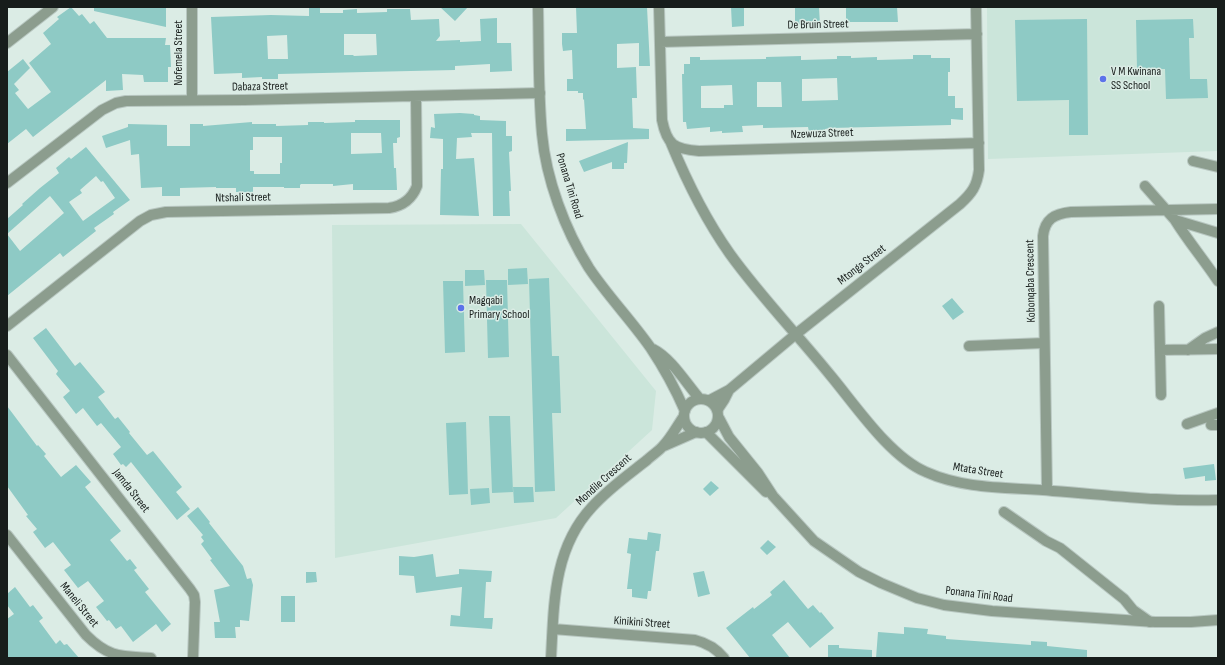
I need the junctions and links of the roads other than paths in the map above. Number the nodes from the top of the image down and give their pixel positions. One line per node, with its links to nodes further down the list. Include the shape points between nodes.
1 (53, 7): 8 (street)
2 (192, 7): 11 (street, Nofemela Street)
3 (538, 7): 9 (street, Ponana Tini Road)
4 (659, 7): 7 (street)
5 (976, 7): 6 (street)
6 (977, 34): 7 (street, De Bruin Street); 13 (street)
7 (660, 42): 12 (street, via 662,120 664,132)
8 (7, 43)
9 (540, 93): 10 (street, Dabaza Street); 29 (street, Ponana Tini Road, via 546,163 570,232 589,268)
10 (416, 96): 11 (street, Dabaza Street); 24 (street, Ntshali Street, via 417,186 414,194 403,204 389,208 166,212 151,215)
11 (192, 100): 16 (street, Dabaza Street, via 126,101 112,104)
12 (671, 143): 13 (street, Nzewuza Street, via 681,149 699,151); 26 (street, Mtata Street, via 698,202 730,253)
13 (979, 143): 26 (street, Mtonga Street, via 978,180 968,196)
14 (1193, 162): 15 (street)
15 (1218, 167)
16 (8, 179)
17 (1145, 186): 18 (street)
18 (1167, 210): 19 (street, Kobonqaba Crescent); 20 (street); 27 (street, Kobonqaba Crescent, via 1071,212 1048,221 1043,236)
19 (1218, 210)
20 (1175, 220): 21 (street); 22 (street)
21 (1218, 233)
22 (1218, 281)
23 (1159, 306): 31 (street)
24 (7, 326)
25 (1218, 332): 32 (street)
26 (796, 334): 34 (street, Mtonga Street); 44 (street, Mtata Street, via 880,435 911,465 926,473 976,486)
27 (1044, 343): 28 (street); 44 (street, Kobonqaba Crescent)
28 (969, 346)
29 (650, 347): 36 (street, Ponana Tini Road, via 670,362); 39 (street, Ponana Tini Road, via 676,390)
30 (1218, 349): 32 (street)
31 (1160, 350): 32 (street); 35 (street)
32 (1188, 350)
33 (7, 355): 53 (street, Jamda Street, via 194,595)
34 (729, 390): 37 (street, Mtonga Street); 40 (street, Mtonga Street)
35 (1161, 395)
36 (699, 398): 37 (street); 39 (street, via 690,402)
37 (710, 400): 40 (street, Ponana Tini Road)
38 (1218, 413): 41 (street)
39 (684, 414): 42 (street, Ponana Tini Road, via 688,426); 43 (street, Mondile Crescent)
40 (718, 414): 42 (street, via 717,424 712,429); 45 (street, Ponana Tini Road, via 729,437 758,473)
41 (1187, 424)
42 (701, 432): 43 (street, Mondile Crescent); 45 (street, Ponana Tini Road)
43 (664, 446): 51 (street, Mondile Crescent, via 607,492 579,522 566,547 558,572)
44 (1047, 490): 46 (street, Mtata Street, via 1163,499)
45 (772, 496): 50 (street, Ponana Tini Road, via 814,541 859,572 917,598 944,605 992,611)
46 (1218, 500)
47 (1004, 512): 50 (street, via 1060,548)
48 (7, 535): 52 (street, Maneli Street, via 86,635 101,649 115,654)
49 (1218, 620): 50 (street, Ponana Tini Road)
50 (1150, 622)
51 (553, 629): 54 (street, Mondile Crescent); 55 (street, Kinikini Street, via 695,640 712,647)
52 (152, 658)
53 (193, 658)
54 (551, 658)
55 (724, 658)

